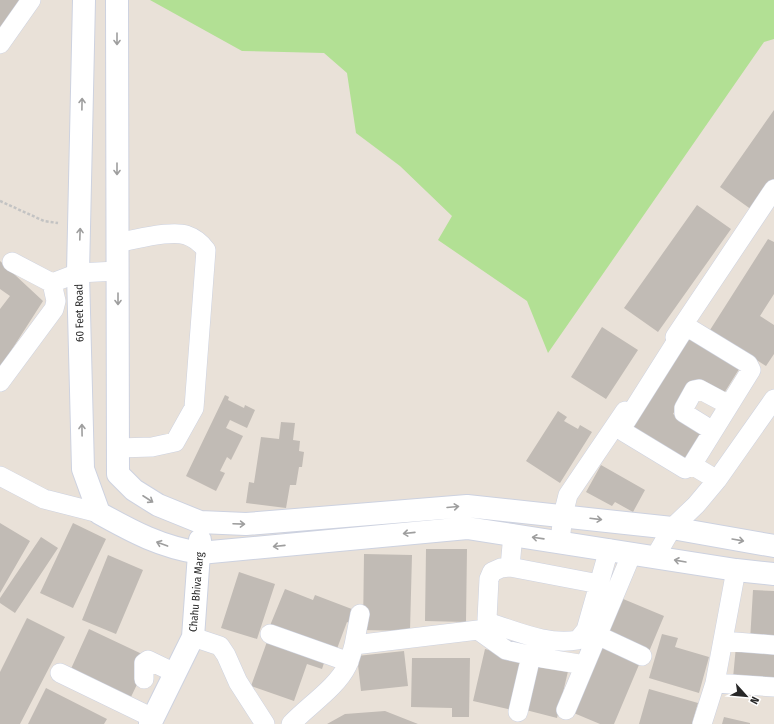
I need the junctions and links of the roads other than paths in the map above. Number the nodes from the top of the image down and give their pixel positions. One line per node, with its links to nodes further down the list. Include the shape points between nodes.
1 (31, 0): 4 (street)
2 (84, 0): 9 (street, 60 Feet Road, one-way to 2)
3 (117, 0): 6 (street, one-way to 6)
4 (0, 44)
5 (774, 189): 20 (street, via 568,495)
6 (118, 243): 8 (street); 15 (street, via 152,236 186,235 200,242 206,250 194,408 175,442 152,447)
7 (12, 262): 10 (street)
8 (118, 271): 9 (street); 15 (street, one-way to 15)
9 (78, 273): 10 (street); 19 (street, 60 Feet Road, one-way to 9, via 83,469)
10 (52, 283): 11 (street, via 56,301 54,309)
11 (0, 382)
12 (774, 399): 18 (street)
13 (729, 405): 14 (street); 14 (street, via 699,389 694,390 684,413); 16 (street, via 751,370 748,364 689,328 683,331 623,426 624,432 685,469)
14 (713, 430): 16 (street)
15 (118, 448): 21 (street, one-way to 21, via 118,474 134,490 158,505)
16 (692, 465): 18 (street)
17 (0, 476): 19 (street, via 44,499)
18 (717, 480): 22 (street)
19 (99, 513): 28 (street, one-way to 19, via 177,550 138,535)
20 (563, 515): 21 (street, one-way to 20, via 246,524 467,506); 22 (street, one-way to 22); 25 (street)
21 (200, 522): 28 (street, Chahu Bhiva Marg)
22 (672, 528): 24 (street); 30 (street)
23 (513, 534): 25 (street, one-way to 23); 28 (street, one-way to 28, via 467,528); 32 (street)
24 (717, 536): 26 (street, one-way to 26); 31 (street)
25 (560, 541): 27 (street)
26 (774, 546)
27 (608, 549): 29 (street); 35 (street)
28 (200, 553): 39 (street, Chahu Bhiva Marg)
29 (632, 553): 30 (street); 38 (street)
30 (655, 557): 31 (street, one-way to 30)
31 (711, 566): 33 (street)
32 (510, 567): 35 (street); 35 (street, via 492,572 489,579 487,619 493,624 545,641 578,640 586,630)
33 (736, 570): 34 (street); 40 (street)
34 (774, 574)
35 (599, 584)
36 (360, 614): 42 (street)
37 (270, 634): 42 (street)
38 (597, 635): 44 (street); 45 (street)
39 (193, 637): 47 (street, Chahu Bhiva Marg); 54 (street, via 220,646 238,682)
40 (723, 641): 41 (street); 49 (street)
41 (774, 645)
42 (351, 654): 43 (street, via 478,630 506,650); 55 (street, via 347,667 327,692 305,709)
43 (531, 656): 45 (street); 52 (street)
44 (642, 656)
45 (585, 665): 51 (street)
46 (60, 673): 53 (street)
47 (175, 673): 48 (street, via 148,660 144,663); 53 (street, Chahu Bhiva Marg)
48 (144, 679)
49 (714, 682): 50 (street); 56 (street)
50 (774, 687)
51 (566, 710)
52 (518, 712)
53 (151, 721)
54 (265, 724)
55 (292, 724)
56 (702, 724)

